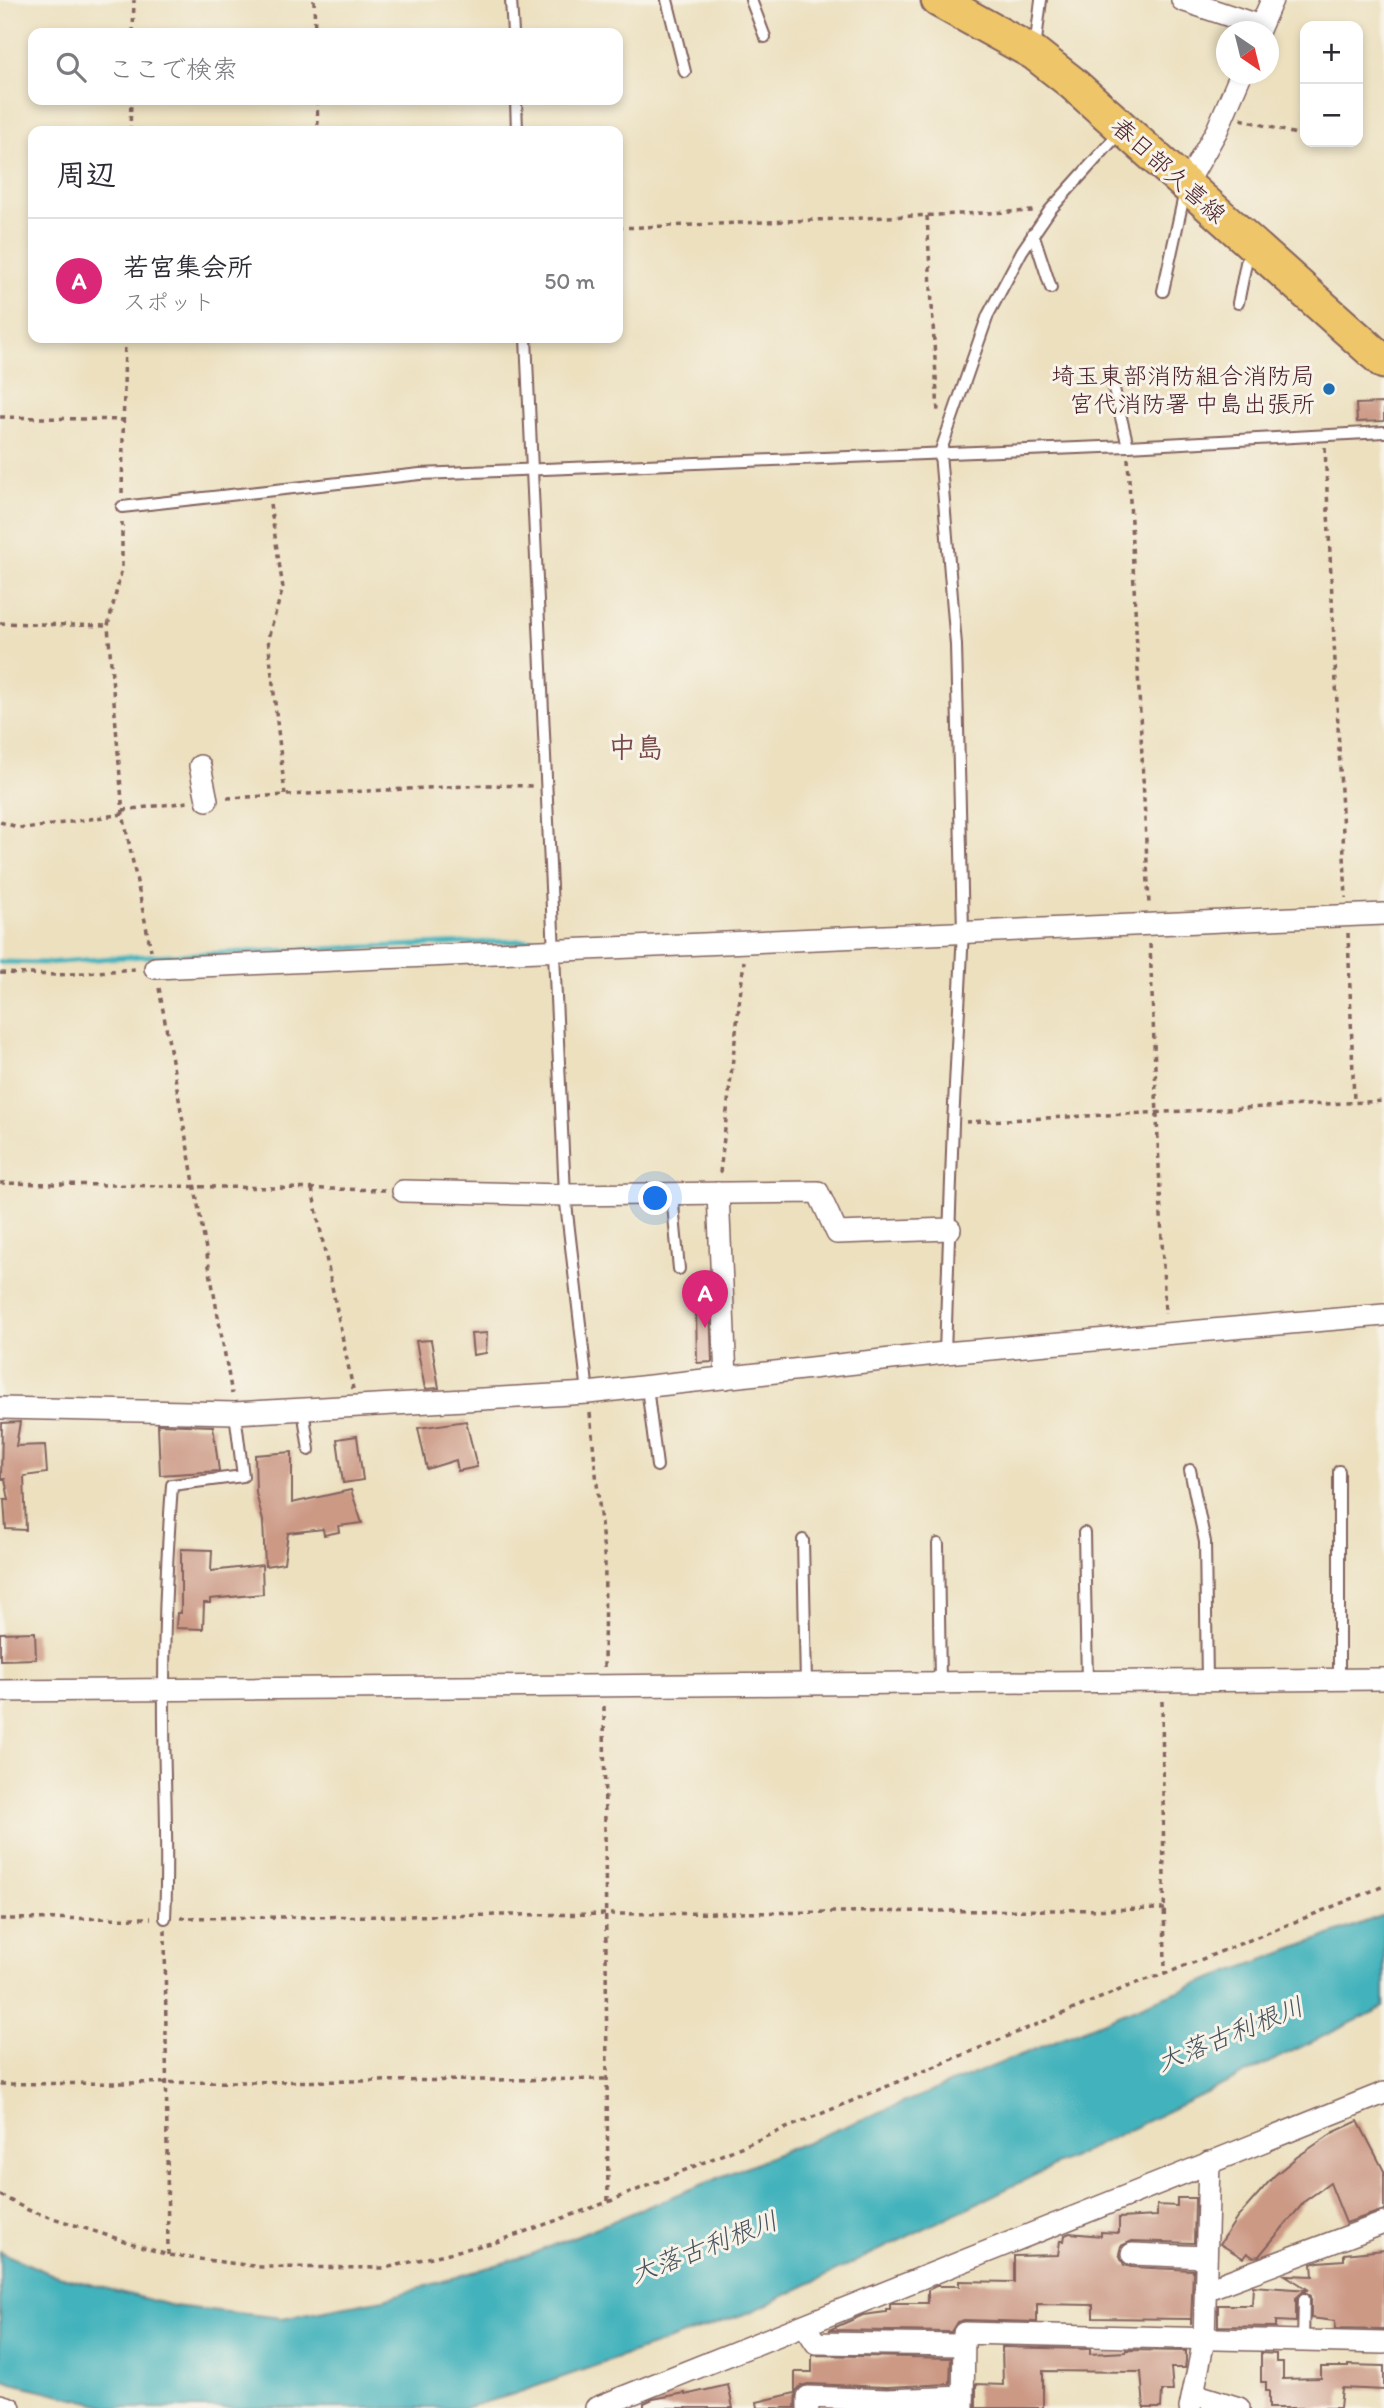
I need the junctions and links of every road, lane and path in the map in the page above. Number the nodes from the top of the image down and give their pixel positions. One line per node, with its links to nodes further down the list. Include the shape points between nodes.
1 (134, 0): 12 (path)
2 (314, 0): 13 (path)
3 (512, 0): 14 (lane)
4 (667, 0): 17 (lane)
5 (751, 0): 15 (lane)
6 (938, 0): 16 (main road, 春日部久喜線)
7 (1041, 0): 16 (lane)
8 (1182, 0): 10 (street)
9 (1272, 0): 11 (street)
10 (1238, 21)
11 (1263, 21)
12 (133, 28)
13 (315, 28)
14 (513, 28)
15 (765, 37)
16 (1034, 53): 26 (main road, 春日部久喜線)
17 (685, 72)
18 (1237, 84): 22 (street)
19 (131, 105): 23 (path)
20 (317, 105): 24 (path)
21 (516, 105): 25 (lane)
22 (1224, 114): 27 (path); 28 (street)
23 (130, 126)
24 (318, 126)
25 (517, 126)
26 (1122, 129): 28 (main road, 春日部久喜線); 29 (lane)
27 (1300, 135)
28 (1186, 185): 33 (main road, 春日部久喜線); 35 (lane)
29 (1050, 211): 30 (path); 32 (lane)
30 (927, 216): 31 (path); 46 (path)
31 (623, 228)
32 (1033, 233): 34 (lane); 46 (lane, via 988,315)
33 (1254, 246): 36 (lane, via 1245,263); 39 (main road, 春日部久喜線)
34 (1051, 288)
35 (1163, 291)
36 (1238, 303)
37 (125, 343): 42 (path)
38 (526, 343): 47 (lane)
39 (1384, 362)
40 (1112, 382): 45 (lane)
41 (0, 417): 42 (path)
42 (123, 420): 49 (path)
43 (1384, 432): 44 (lane)
44 (1324, 435): 45 (lane); 58 (path)
45 (1128, 446): 46 (lane); 59 (path)
46 (940, 453): 47 (lane); 60 (lane, via 956,645)
47 (532, 470): 48 (lane, via 420,474); 53 (lane)
48 (267, 491): 49 (lane); 53 (path, via 283,588 268,638 285,795)
49 (122, 507): 51 (path, via 122,568)
50 (0, 623): 51 (path)
51 (107, 626): 55 (path)
52 (200, 766): 54 (street)
53 (546, 786): 62 (lane)
54 (207, 800)
55 (123, 814): 56 (path, via 25,829); 63 (path)
56 (0, 822)
57 (1384, 914): 58 (street)
58 (1347, 915): 59 (street); 66 (path)
59 (1150, 924): 60 (street); 67 (path)
60 (963, 931): 61 (street); 68 (lane)
61 (746, 942): 62 (street); 73 (path)
62 (554, 951): 63 (street); 75 (lane)
63 (155, 968): 64 (path, via 58,975); 70 (path)
64 (0, 973)
65 (1384, 1101): 66 (path)
66 (1354, 1102): 67 (path)
67 (1155, 1113): 68 (path); 79 (path)
68 (953, 1123): 76 (lane)
69 (0, 1183): 70 (path)
70 (194, 1186): 71 (path); 87 (path)
71 (312, 1189): 72 (path); 84 (path)
72 (404, 1191): 75 (street)
73 (718, 1193): 74 (street); 76 (street, via 818,1192 837,1233); 81 (street)
74 (673, 1194): 75 (street); 77 (lane)
75 (565, 1195): 83 (lane)
76 (950, 1229): 80 (lane)
77 (679, 1269)
78 (1384, 1315): 79 (street)
79 (1166, 1334): 80 (street)
80 (945, 1353): 81 (street)
81 (726, 1378): 82 (street)
82 (647, 1387): 83 (street); 89 (lane)
83 (588, 1394): 84 (street); 102 (path, via 605,1564)
84 (356, 1406): 86 (street)
85 (0, 1408): 87 (street)
86 (303, 1409): 87 (street); 88 (lane)
87 (235, 1413): 103 (lane, via 243,1476 172,1485)
88 (309, 1450)
89 (657, 1466)
90 (1190, 1470): 98 (lane, via 1205,1542)
91 (1339, 1471): 95 (lane)
92 (1084, 1533): 99 (lane)
93 (803, 1540): 101 (lane)
94 (938, 1544): 100 (lane)
95 (1339, 1679): 96 (street); 98 (street)
96 (1384, 1679)
97 (1161, 1681): 98 (street); 99 (street); 106 (path)
98 (1207, 1681)
99 (1087, 1682): 100 (street)
100 (940, 1683): 101 (street)
101 (806, 1684): 102 (street)
102 (603, 1686): 103 (street); 107 (path)
103 (164, 1690): 104 (street); 108 (lane)
104 (0, 1691)
105 (1384, 1886): 110 (path)
106 (1165, 1909): 107 (path); 110 (path)
107 (606, 1914): 108 (path); 111 (path)
108 (165, 1918): 109 (path); 112 (path)
109 (0, 1919)
110 (1166, 1974): 117 (path)
111 (608, 2080): 112 (path); 117 (path)
112 (166, 2083): 113 (path); 119 (path)
113 (0, 2084)
114 (1384, 2094): 115 (street)
115 (1209, 2162): 121 (street); 124 (street)
116 (0, 2195): 119 (path, via 28,2210)
117 (608, 2202): 119 (path, via 496,2242 385,2268 261,2267)
118 (1384, 2223): 122 (street)
119 (168, 2255)
120 (1132, 2255): 121 (street)
121 (1206, 2257): 122 (street)
122 (1205, 2290): 125 (street)
123 (1304, 2299): 126 (lane)
124 (805, 2326): 128 (street, via 816,2343); 134 (street)
125 (1204, 2340): 126 (street); 128 (street, via 964,2333); 129 (street)
126 (1303, 2341): 127 (street)
127 (1384, 2343)
128 (964, 2345): 130 (street)
129 (1192, 2401): 136 (street)
130 (963, 2402): 132 (street)
131 (0, 2404): 133 (street)
132 (887, 2404): 135 (street, via 808,2398)
133 (10, 2408)
134 (596, 2408)
135 (808, 2408)
136 (1239, 2408)

